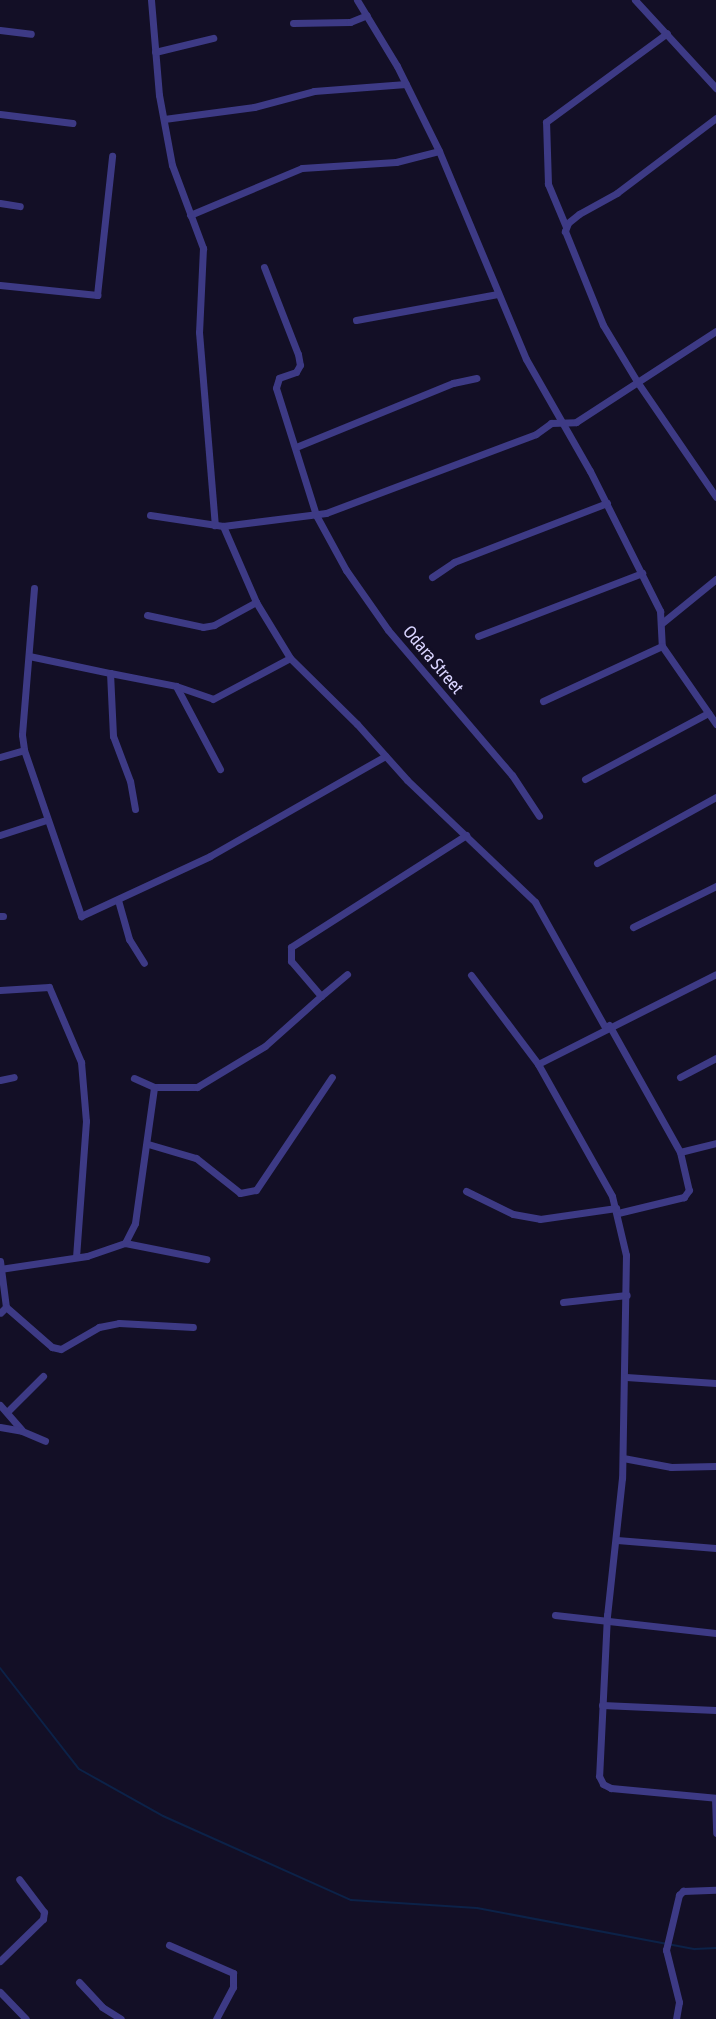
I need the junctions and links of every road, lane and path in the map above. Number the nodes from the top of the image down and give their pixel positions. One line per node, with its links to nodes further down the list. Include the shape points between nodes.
1 (151, 0): 10 (street)
2 (357, 0): 4 (street)
3 (635, 0): 7 (street)
4 (367, 15): 5 (street, via 350,22); 11 (street)
5 (293, 23)
6 (0, 30): 8 (street)
7 (667, 33): 12 (street); 22 (street, via 546,122 548,184)
8 (31, 34)
9 (213, 39): 10 (street)
10 (155, 52): 15 (street)
11 (406, 84): 15 (street, via 314,91 254,107); 17 (street)
12 (716, 87)
13 (0, 114): 16 (street)
14 (716, 118): 22 (street)
15 (164, 119): 21 (street, via 172,165)
16 (72, 123)
17 (439, 151): 21 (street, via 396,162 302,168); 25 (street)
18 (112, 156): 24 (street, via 97,295)
19 (0, 203): 20 (street)
20 (20, 206)
21 (189, 215): 36 (street, via 203,248 199,332)
22 (566, 227): 29 (street, via 603,325)
23 (264, 267): 31 (street, Odara Street, via 300,364 296,372 279,378 276,388)
24 (0, 285)
25 (498, 294): 26 (street); 30 (street, via 526,358)
26 (356, 320)
27 (716, 331): 29 (street)
28 (476, 378): 31 (street, via 453,383)
29 (638, 383): 30 (street, via 576,422); 32 (street)
30 (563, 424): 33 (street); 35 (street, via 551,423 536,434 405,486)
31 (296, 447): 35 (street, Odara Street)
32 (716, 497)
33 (607, 503): 37 (street); 38 (street, via 454,562)
34 (150, 515): 36 (street)
35 (316, 515): 36 (street); 60 (street, Odara Street, via 346,570 388,630 512,775)
36 (219, 525): 41 (street)
37 (642, 573): 43 (street); 44 (street)
38 (432, 577)
39 (716, 579): 43 (street)
40 (34, 588): 46 (street)
41 (256, 602): 42 (street, via 203,627); 47 (street)
42 (147, 615)
43 (662, 623): 45 (street, via 658,633)
44 (478, 636)
45 (662, 646): 50 (street); 51 (street)
46 (29, 656): 48 (street); 53 (street)
47 (290, 658): 49 (street, via 213,699); 54 (street)
48 (110, 673): 49 (street); 59 (street, via 113,736 130,782)
49 (176, 686): 56 (street)
50 (543, 701)
51 (708, 713): 52 (street); 57 (street)
52 (716, 724)
53 (24, 750): 55 (street); 61 (street)
54 (385, 756): 63 (street); 66 (street, via 210,856)
55 (0, 757)
56 (220, 769)
57 (585, 778)
58 (716, 797): 64 (street)
59 (135, 809)
60 (539, 816)
61 (46, 820): 62 (street); 66 (street, via 81,916)
62 (0, 835)
63 (466, 835): 73 (street, via 291,947 291,961); 74 (street, via 510,882 535,902)
64 (597, 863)
65 (716, 886): 67 (street)
66 (118, 900): 68 (street, via 129,939)
67 (633, 927)
68 (144, 963)
69 (347, 974): 73 (street)
70 (716, 974): 74 (street)
71 (471, 975): 76 (street)
72 (0, 990): 89 (street, via 49,987 81,1062 86,1121)
73 (321, 996): 82 (street, via 265,1046 208,1082 181,1090)
74 (607, 1026): 76 (street); 85 (street)
75 (716, 1058): 79 (street)
76 (538, 1064): 87 (street)
77 (14, 1077): 81 (street)
78 (332, 1077): 84 (street, via 256,1190 240,1193 196,1158)
79 (680, 1077)
80 (135, 1078): 82 (street)
81 (0, 1080)
82 (153, 1087): 84 (street)
83 (716, 1143): 85 (street)
84 (148, 1144): 88 (street, via 135,1223)
85 (680, 1152): 87 (street, via 688,1174 689,1190 684,1197)
86 (466, 1191): 87 (street, via 513,1214 540,1219)
87 (617, 1211): 92 (street, via 626,1255)
88 (125, 1243): 89 (street); 90 (street)
89 (76, 1256): 91 (street)
90 (206, 1259)
91 (1, 1266): 94 (street)
92 (627, 1295): 93 (street); 97 (street)
93 (563, 1302)
94 (3, 1310): 95 (street, via 52,1347 61,1349 99,1327 118,1323 161,1322)
95 (193, 1327)
96 (44, 1376): 100 (street)
97 (626, 1377): 98 (street); 104 (street)
98 (716, 1383)
99 (0, 1405): 100 (street)
100 (7, 1412): 102 (street)
101 (0, 1427): 102 (street)
102 (22, 1431): 103 (street)
103 (45, 1441)
104 (623, 1458): 105 (street, via 671,1467); 106 (street)
105 (716, 1466)
106 (617, 1539): 107 (street); 109 (street)
107 (716, 1548)
108 (555, 1615): 109 (street)
109 (607, 1619): 110 (street); 111 (street)
110 (716, 1633)
111 (602, 1705): 112 (street); 113 (street, via 599,1776 603,1784)
112 (716, 1710)
113 (716, 1798): 114 (street)
114 (716, 1833)
115 (19, 1879): 118 (street, via 44,1912 43,1919)
116 (716, 1890): 124 (street, via 683,1891 668,1934 666,1950 679,2002)
117 (169, 1945): 123 (street, via 233,1973 232,1987)
118 (0, 1961)
119 (79, 1982): 122 (street, via 102,2007)
120 (0, 1992): 121 (street)
121 (26, 2019)
122 (121, 2019)
123 (216, 2019)
124 (676, 2019)

